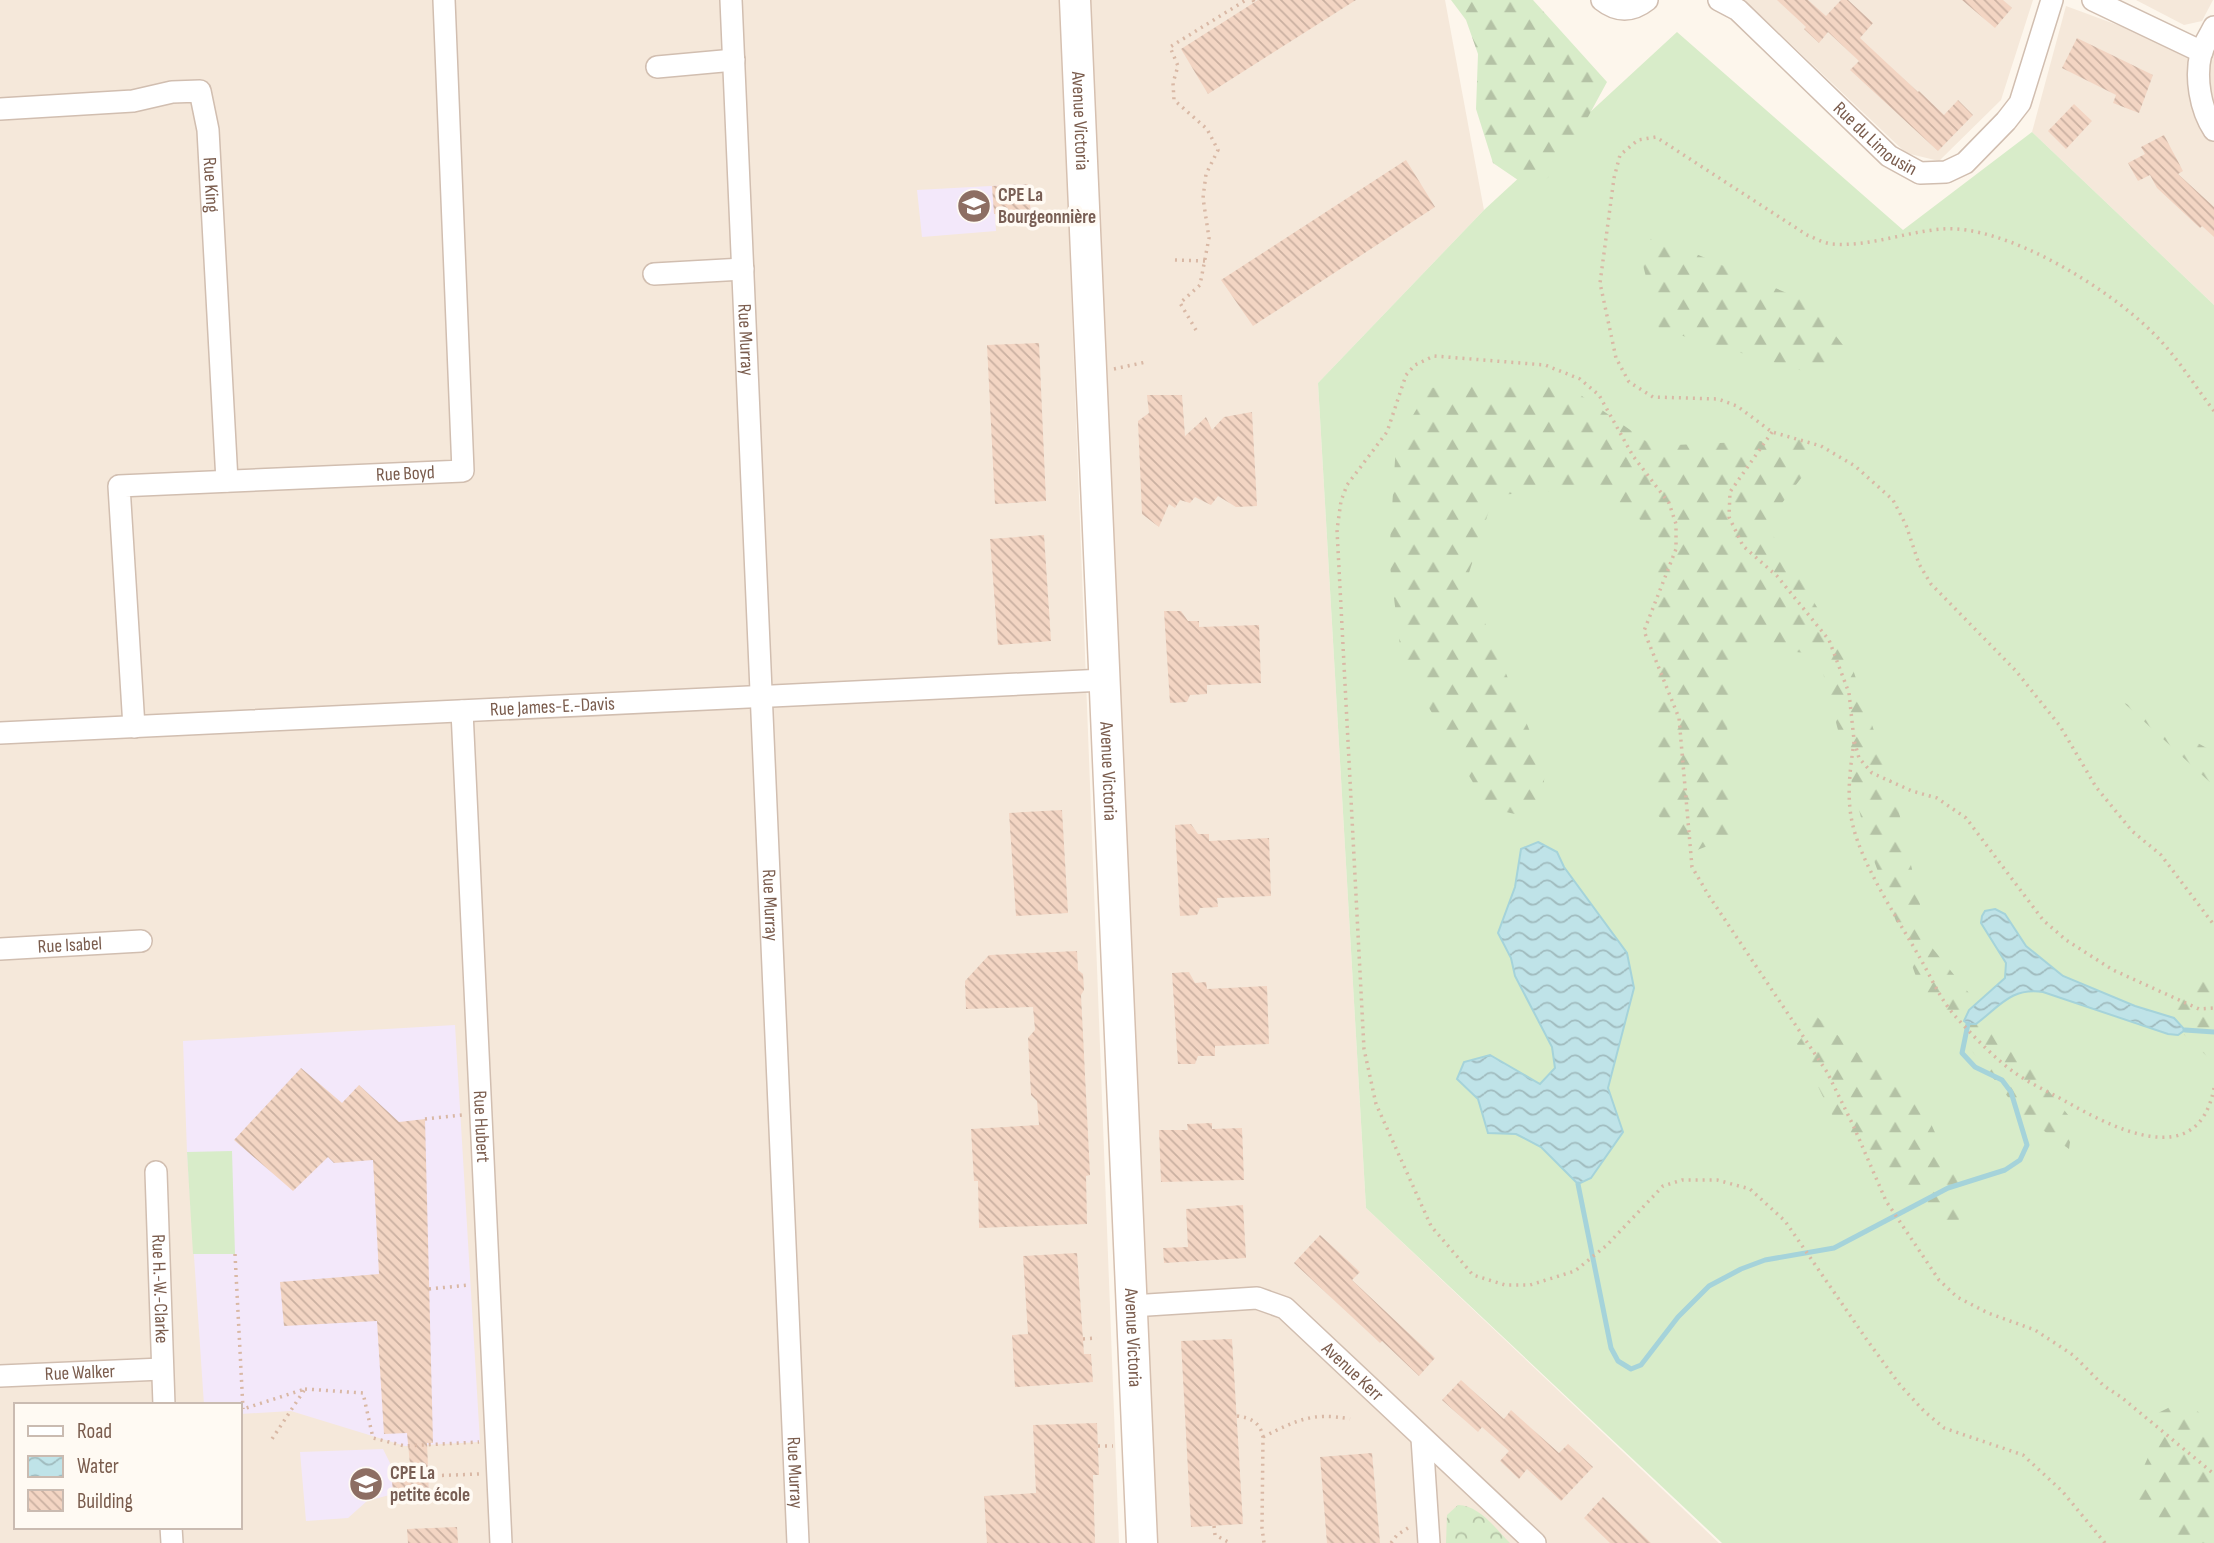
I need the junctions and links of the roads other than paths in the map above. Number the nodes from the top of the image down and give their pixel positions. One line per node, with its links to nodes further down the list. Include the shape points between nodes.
1 (444, 0): 17 (street, Rue Boyd, via 463,471)
2 (731, 0): 11 (street, Rue Murray)
3 (1075, 0): 18 (street, Avenue Victoria)
4 (1602, 0): 5 (street, via 1611,7 1630,10)
5 (1647, 0)
6 (1719, 0): 7 (street, Rue du Limousin, via 1738,10 1889,156 1920,173 1933,173 1965,163 2020,103)
7 (2052, 0)
8 (2093, 0): 10 (street)
9 (2214, 27): 10 (street)
10 (2202, 52): 14 (street, via 2198,80 2207,120)
11 (734, 60): 12 (street); 15 (street, Rue Murray)
12 (657, 67)
13 (0, 109): 17 (street, Rue King, via 132,101 200,91 208,130)
14 (2214, 130)
15 (743, 269): 16 (street); 19 (street, Rue Murray)
16 (654, 274)
17 (228, 481): 21 (street, Rue Boyd, via 119,486)
18 (1104, 680): 19 (street, Rue James-E.-Davis); 26 (street, Avenue Victoria)
19 (762, 696): 20 (street, Rue James-E.-Davis); 32 (street, Rue Murray)
20 (462, 711): 21 (street, Rue James-E.-Davis); 31 (street, Rue Hubert)
21 (134, 727): 22 (street, Rue James-E.-Davis)
22 (0, 733)
23 (141, 942): 24 (street, Rue Isabel)
24 (0, 949)
25 (156, 1172): 27 (street, Rue H.-W.-Clarke)
26 (1132, 1306): 30 (street, Avenue Kerr, via 1256,1298 1285,1308); 33 (street, Avenue Victoria)
27 (162, 1369): 28 (street, Rue Walker); 29 (street, Rue H.-W.-Clarke)
28 (0, 1376)
29 (164, 1403)
30 (1422, 1438): 34 (street); 35 (street, Avenue Kerr)
31 (500, 1543)
32 (797, 1543)
33 (1142, 1543)
34 (1429, 1543)
35 (1535, 1543)

